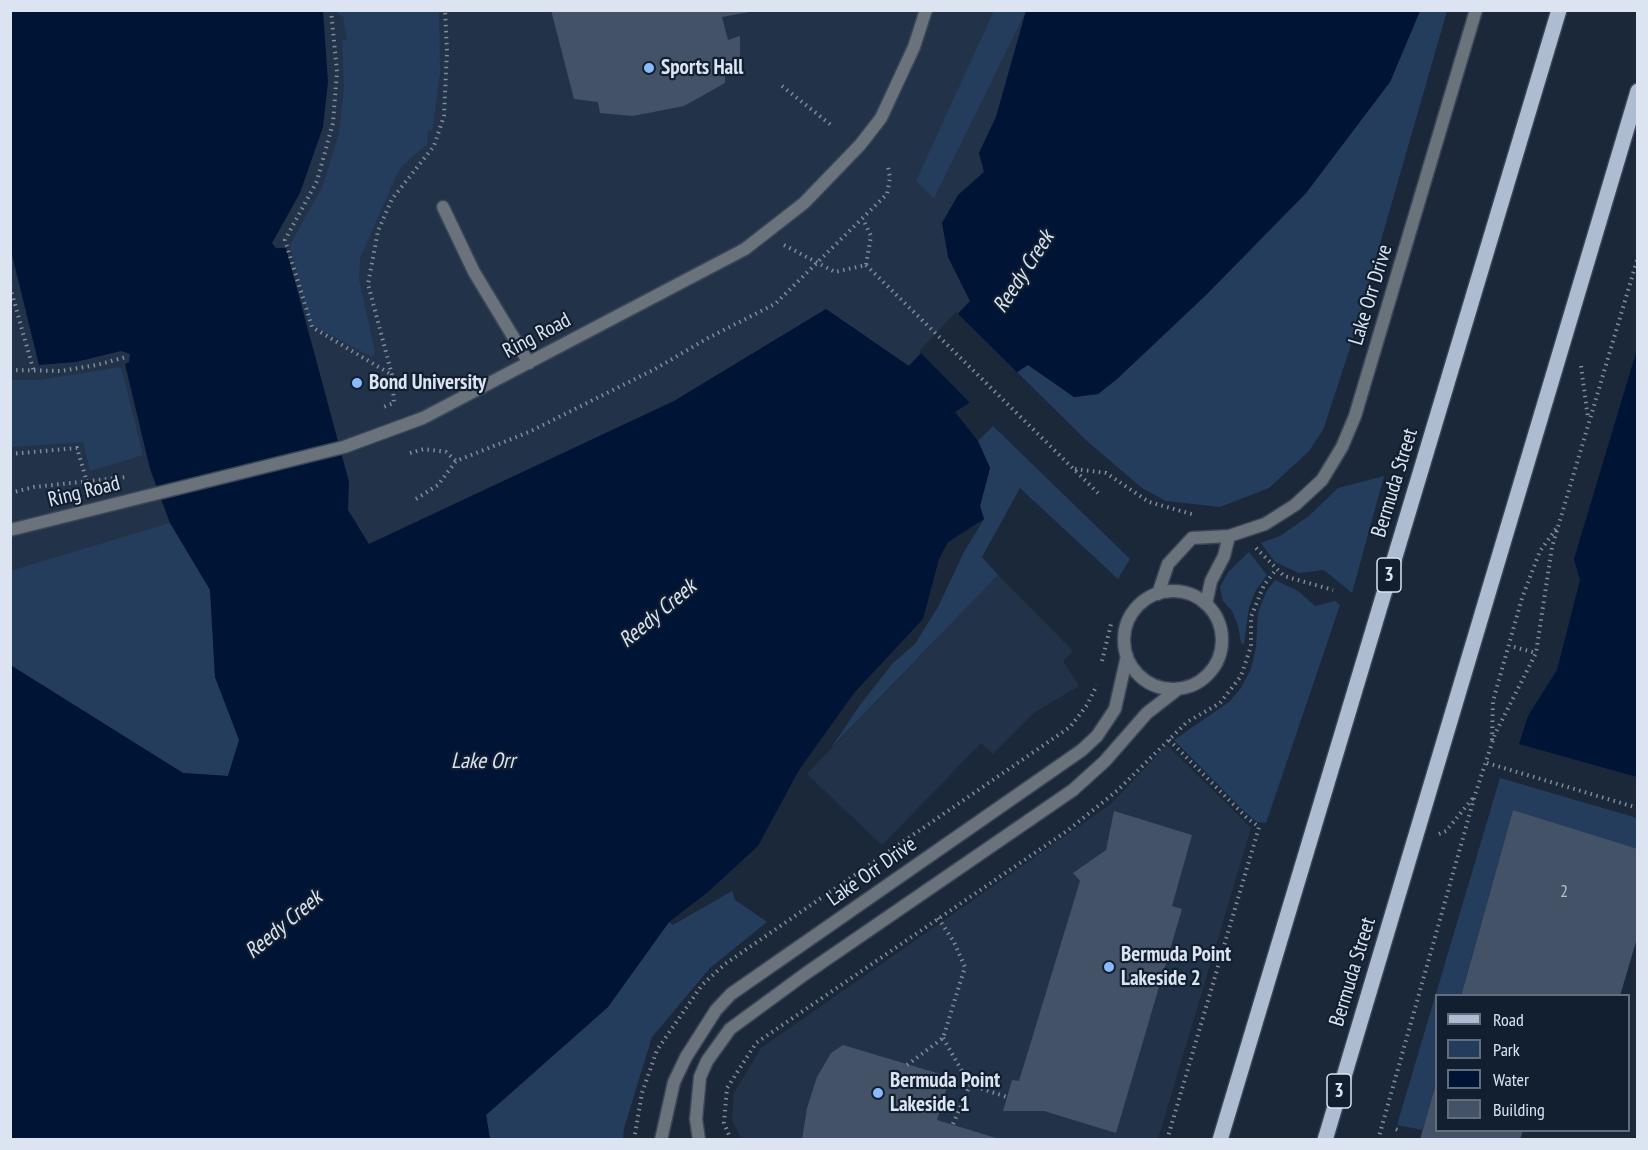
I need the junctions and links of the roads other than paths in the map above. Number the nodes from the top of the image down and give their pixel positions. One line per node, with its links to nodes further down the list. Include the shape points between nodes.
1 (926, 10): 6 (street, Ring Road, via 914,47 881,118 827,180 765,236)
2 (1476, 10): 8 (street, Lake Orr Drive, via 1355,416 1342,447 1322,480 1295,505 1265,524)
3 (1559, 10): 15 (main road, Bermuda Street / 3)
4 (1638, 91): 16 (main road, Bermuda Street / 3)
5 (443, 207): 6 (street, via 474,272)
6 (529, 363): 7 (street, Ring Road, via 423,418 344,447)
7 (10, 530)
8 (1230, 536): 9 (street, Lake Orr Drive, via 1192,538 1168,564); 10 (street)
9 (1158, 594): 10 (street, via 1183,592); 11 (street, via 1133,612 1126,627)
10 (1206, 604): 12 (street, via 1222,632 1219,655 1207,676)
11 (1127, 656): 12 (street, via 1147,681); 13 (street, Lake Orr Drive, via 1115,709 1082,750 731,994 716,1010 674,1082)
12 (1178, 689): 14 (street, via 1148,713 1073,790 730,1029 700,1077 696,1119)
13 (661, 1140)
14 (699, 1140)
15 (1220, 1140)
16 (1325, 1140)

